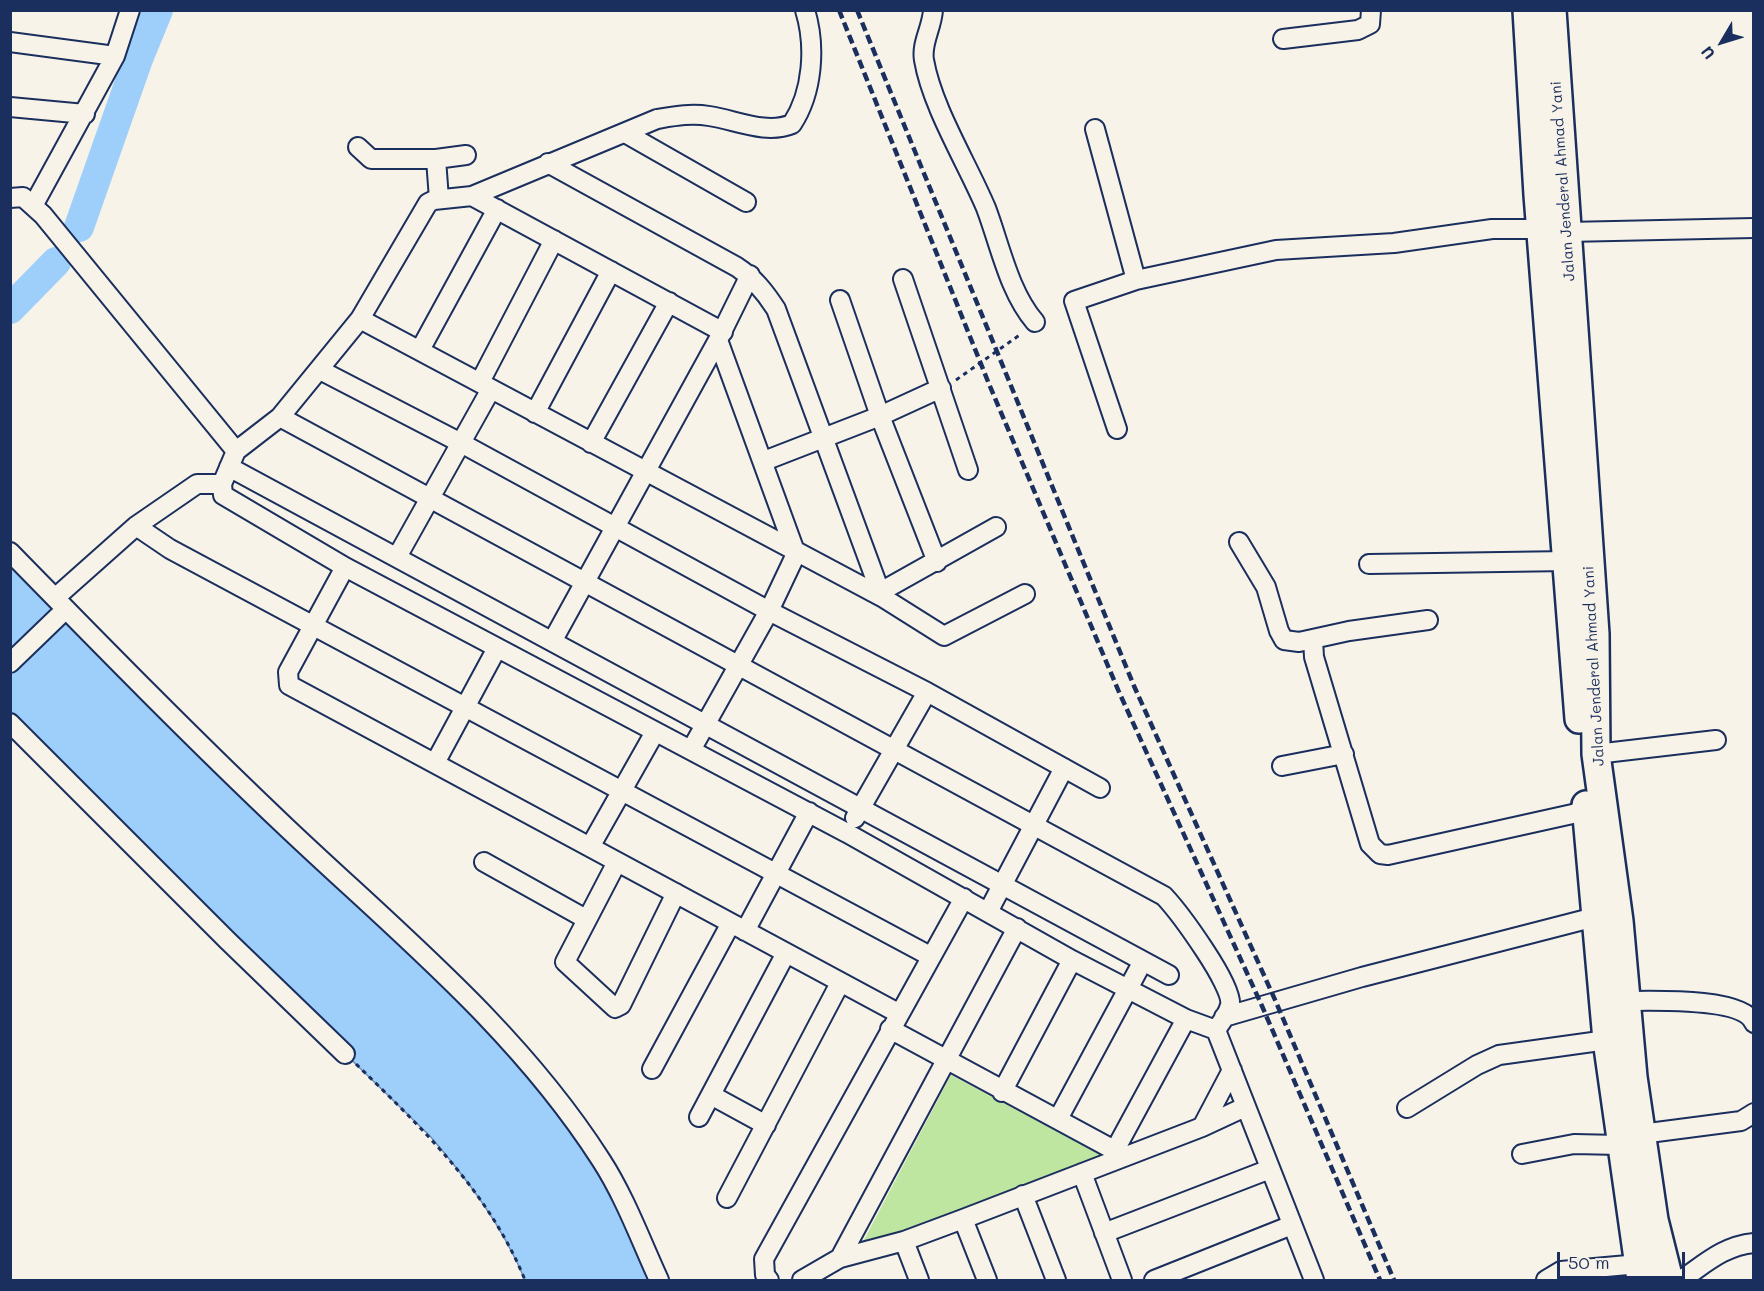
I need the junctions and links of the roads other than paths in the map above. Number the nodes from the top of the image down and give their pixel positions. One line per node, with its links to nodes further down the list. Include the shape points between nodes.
1 (130, 10): 9 (street)
2 (805, 10): 13 (street, via 812,35 807,89 803,108 792,124 770,129 709,116 680,115 657,119)
3 (933, 10): 34 (street, via 931,31 923,49 932,87 1021,303)
4 (1371, 10): 7 (street, via 1370,24 1358,30)
5 (1527, 10): 25 (highway, Jalan Jenderal Ahmad Yani)
6 (1552, 10): 25 (highway, Jalan Jenderal Ahmad Yani)
7 (1283, 39)
8 (10, 42): 9 (street)
9 (115, 56): 11 (street)
10 (10, 107): 11 (street)
11 (85, 114): 22 (street)
12 (1095, 129): 30 (street)
13 (625, 133): 17 (street); 21 (street)
14 (358, 147): 16 (street, via 371,159)
15 (466, 155): 16 (street)
16 (436, 159): 20 (street)
17 (548, 163): 19 (street); 28 (street)
18 (10, 181): 22 (street)
19 (472, 196): 20 (street); 23 (street)
20 (439, 199): 33 (street, via 423,209)
21 (746, 202)
22 (28, 204): 47 (street, via 207,415)
23 (497, 209): 26 (street); 36 (street)
24 (1754, 228): 25 (street)
25 (1554, 231): 30 (street, via 1492,229 1394,243 1276,250); 60 (highway, Jalan Jenderal Ahmad Yani); 85 (highway, Jalan Jenderal Ahmad Yani, via 1595,634)
26 (554, 240): 27 (street); 38 (street)
27 (610, 271): 32 (street); 40 (street)
28 (750, 276): 35 (street); 44 (street, via 776,309)
29 (903, 279): 39 (street)
30 (1136, 280): 43 (street, via 1074,301)
31 (840, 300): 41 (street)
32 (669, 302): 35 (street); 46 (street)
33 (360, 319): 36 (street); 37 (street)
34 (1035, 322)
35 (720, 336): 48 (street); 50 (street)
36 (420, 350): 38 (street)
37 (320, 370): 42 (street); 45 (street)
38 (485, 385): 40 (street); 45 (street)
39 (941, 388): 41 (street); 49 (street)
40 (535, 413): 46 (street)
41 (880, 416): 44 (street); 61 (street)
42 (280, 417): 47 (street); 52 (street)
43 (1117, 429)
44 (823, 439): 48 (street); 65 (street)
45 (461, 443): 52 (street); 54 (street)
46 (591, 443): 50 (street)
47 (230, 453): 51 (street); 59 (street)
48 (764, 461): 58 (street)
49 (968, 470)
50 (643, 472): 54 (street); 58 (street)
51 (222, 484): 53 (street, via 197,484); 63 (street, via 226,498)
52 (429, 500): 59 (street); 64 (street)
53 (136, 526): 67 (street); 70 (street, via 170,549)
54 (614, 527): 64 (street); 68 (street)
55 (996, 527): 61 (street)
56 (1239, 542): 71 (street, via 1266,587 1281,637 1292,642)
57 (10, 552): 67 (street)
58 (796, 554): 65 (street); 68 (street)
59 (397, 557): 72 (street)
60 (1568, 561): 62 (street); 92 (highway, Jalan Jenderal Ahmad Yani)
61 (937, 562): 65 (street)
62 (1369, 564)
63 (345, 567): 70 (street); 73 (street)
64 (584, 583): 72 (street); 75 (street)
65 (882, 594): 66 (street, via 944,636)
66 (1025, 594)
67 (60, 604): 74 (street, via 51,624); 148 (street, via 285,826 453,981 514,1045 602,1161)
68 (769, 612): 75 (street); 76 (street)
69 (1428, 620): 71 (street)
70 (312, 625): 77 (street); 86 (street, via 288,672 289,685)
71 (1313, 639): 84 (street, via 1314,657)
72 (553, 640): 79 (street)
73 (497, 648): 77 (street); 80 (street)
74 (10, 663)
75 (739, 667): 79 (street); 82 (street)
76 (927, 692): 82 (street); 88 (street)
77 (465, 706): 86 (street); 90 (street)
78 (10, 723): 121 (street)
79 (707, 724): 83 (street); 91 (street)
80 (655, 732): 83 (street); 90 (street)
81 (1716, 740): 85 (street)
82 (894, 749): 91 (street); 94 (street)
83 (691, 750): 93 (street)
84 (1344, 754): 87 (street); 92 (street, via 1370,844 1380,854)
85 (1596, 754): 115 (highway, Jalan Jenderal Ahmad Yani)
86 (435, 763): 96 (street)
87 (1282, 766)
88 (1064, 768): 89 (street); 94 (street)
89 (1100, 788)
90 (622, 790): 96 (street); 99 (street)
91 (860, 809): 95 (street); 100 (street)
92 (1586, 811): 104 (highway, Jalan Jenderal Ahmad Yani)
93 (808, 812): 95 (street); 99 (street)
94 (1032, 825): 100 (street); 118 (street, via 1164,896 1227,990 1230,1005)
95 (847, 833): 102 (street)
96 (590, 847): 98 (street)
97 (484, 862): 105 (street)
98 (617, 862): 101 (street); 105 (street)
99 (776, 873): 106 (street); 109 (street)
100 (1002, 884): 103 (street); 111 (street)
101 (675, 893): 105 (street, via 618,1008 566,966 566,958); 106 (street)
102 (964, 898): 103 (street); 109 (street)
103 (988, 912): 107 (street)
104 (1595, 917): 118 (street, via 1362,977); 120 (highway, Jalan Jenderal Ahmad Yani)
105 (586, 919)
106 (738, 927): 108 (street); 123 (street)
107 (1017, 928): 110 (street); 122 (street)
108 (786, 953): 113 (street); 126 (street)
109 (930, 956): 117 (street)
110 (1072, 960): 114 (street); 125 (street)
111 (1143, 961): 112 (street); 114 (street)
112 (1169, 975)
113 (840, 983): 117 (street); 132 (street)
114 (1128, 990): 116 (street); 131 (street)
115 (1625, 1001): 119 (street, via 1705,1003 1740,1010); 134 (highway, Jalan Jenderal Ahmad Yani)
116 (1186, 1019): 118 (street); 135 (street)
117 (894, 1021): 122 (street); 149 (street, via 764,1259)
118 (1220, 1023): 124 (street)
119 (1754, 1023)
120 (1606, 1040): 128 (street, via 1499,1055); 134 (highway, Jalan Jenderal Ahmad Yani)
121 (345, 1054)
122 (945, 1061): 125 (street); 146 (street)
123 (652, 1069)
124 (1232, 1070): 127 (street); 133 (street)
125 (1002, 1092): 131 (street)
126 (711, 1095): 130 (street); 132 (street)
127 (1245, 1107): 133 (street); 137 (street)
128 (1407, 1108)
129 (1754, 1113): 134 (street, via 1741,1121)
130 (699, 1117)
131 (1059, 1119): 135 (street)
132 (766, 1125): 140 (street)
133 (1202, 1127): 135 (street)
134 (1631, 1139): 136 (street); 147 (highway, Jalan Jenderal Ahmad Yani); 158 (highway, Jalan Jenderal Ahmad Yani)
135 (1120, 1153): 138 (street)
136 (1522, 1154)
137 (1270, 1169): 142 (street); 143 (street)
138 (1082, 1173): 139 (street); 143 (street)
139 (1023, 1195): 141 (street); 153 (street)
140 (728, 1198)
141 (963, 1219): 144 (street); 152 (street)
142 (1292, 1225): 155 (street); 156 (street)
143 (1104, 1233): 154 (street)
144 (904, 1241): 146 (street); 151 (street)
145 (1754, 1243): 159 (street, via 1739,1244 1718,1253)
146 (840, 1258): 150 (street)
147 (1640, 1272): 157 (street, via 1561,1271)
148 (659, 1281)
149 (769, 1281)
150 (802, 1281)
151 (919, 1281)
152 (987, 1281)
153 (1056, 1281)
154 (1122, 1281)
155 (1154, 1281)
156 (1314, 1281)
157 (1546, 1281)
158 (1669, 1281)
159 (1681, 1281)

